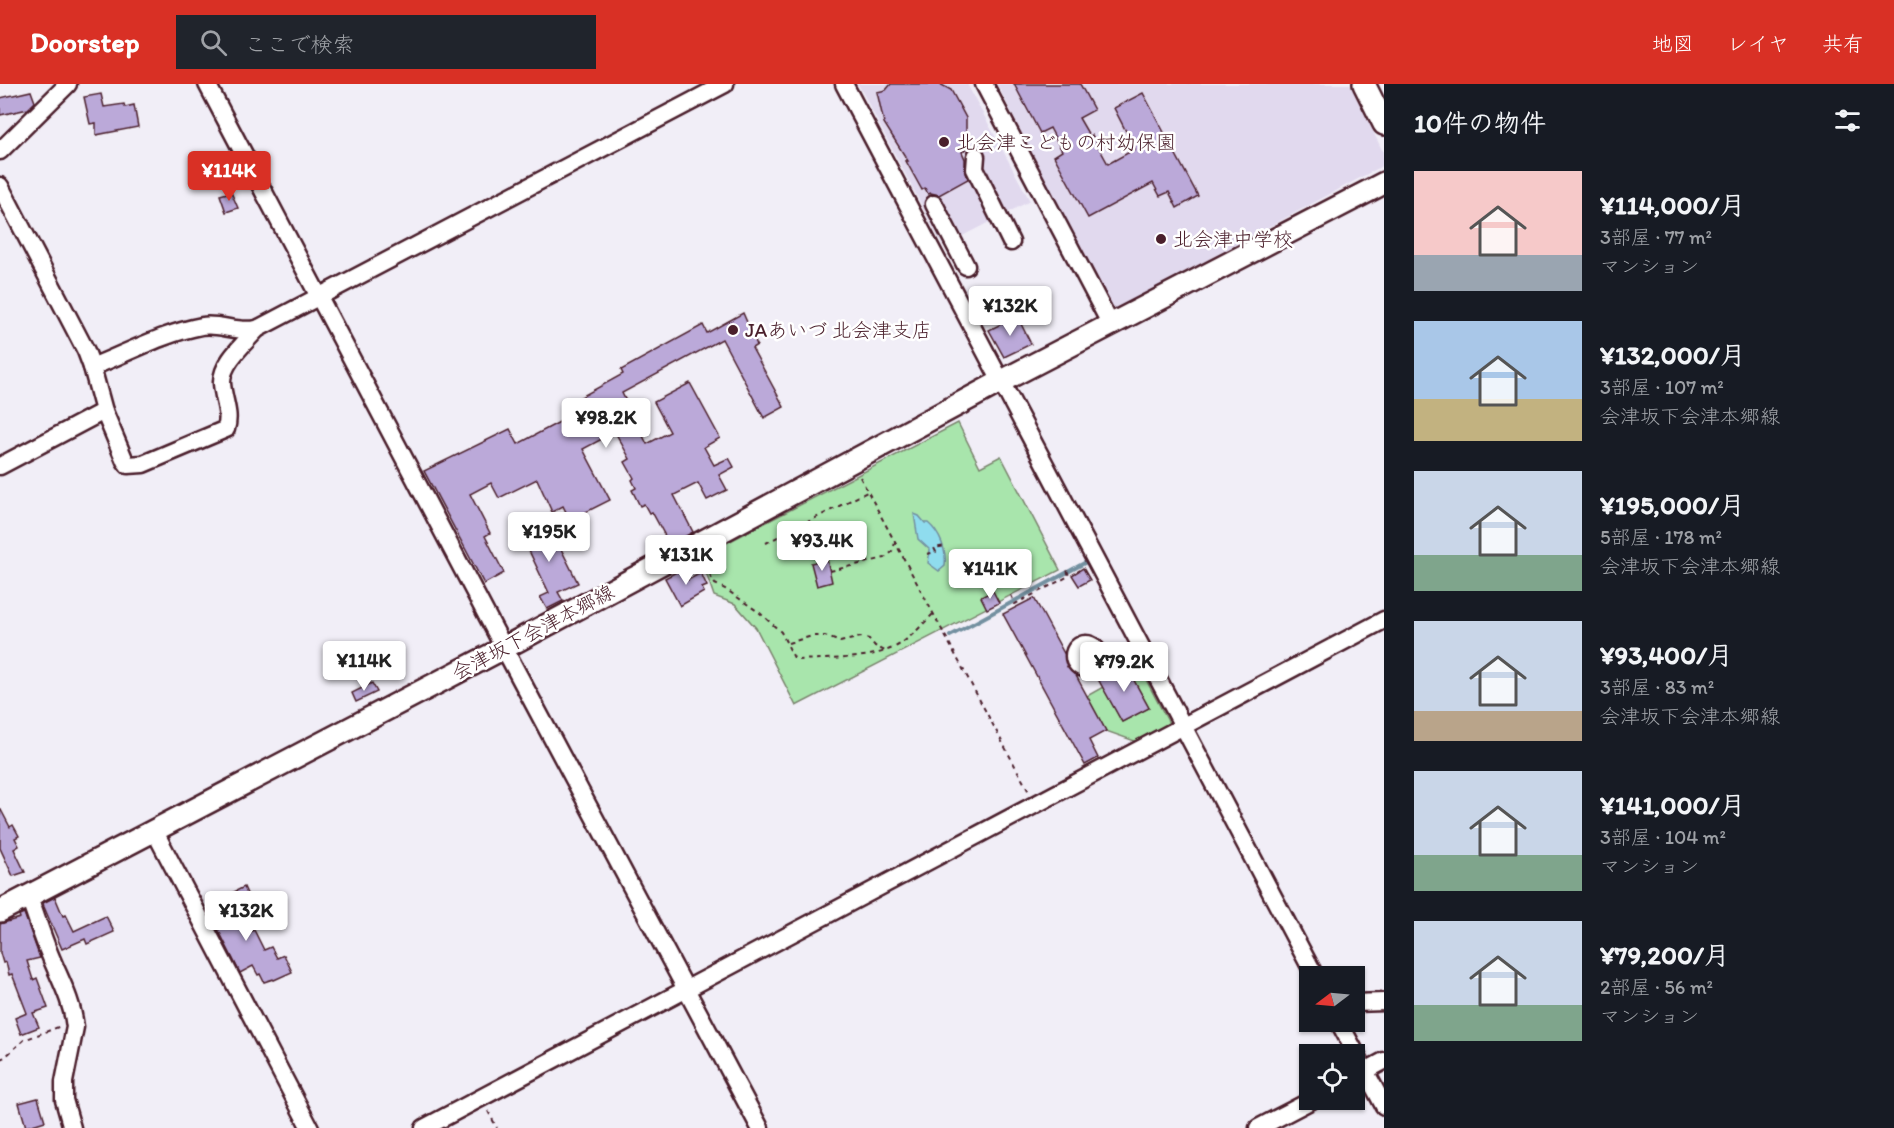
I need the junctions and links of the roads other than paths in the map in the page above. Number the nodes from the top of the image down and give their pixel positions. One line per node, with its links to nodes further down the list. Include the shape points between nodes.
1 (68, 84): 8 (street)
2 (207, 84): 15 (street)
3 (726, 84): 15 (street)
4 (844, 84): 19 (street)
5 (984, 84): 16 (street)
6 (1364, 84): 7 (main road)
7 (1384, 124)
8 (0, 151)
9 (976, 156): 13 (street, via 975,169)
10 (1384, 183): 16 (main road, 会津坂下会津本郷線)
11 (0, 186): 18 (street)
12 (934, 204): 14 (street)
13 (1011, 242)
14 (966, 266)
15 (321, 297): 17 (street); 23 (street)
16 (1111, 325): 19 (main road, 会津坂下会津本郷線)
17 (257, 329): 18 (street, via 244,332 203,326); 20 (street, via 224,372 222,383 229,419 226,429 143,464 128,465)
18 (92, 367): 20 (street)
19 (1000, 382): 23 (main road, 会津坂下会津本郷線); 24 (street)
20 (104, 411): 21 (street)
21 (0, 466)
22 (1384, 620): 24 (street)
23 (504, 648): 25 (main road, 会津坂下会津本郷線); 29 (street)
24 (1184, 727): 28 (street); 29 (street)
25 (154, 830): 26 (main road, 会津坂下会津本郷線); 38 (street)
26 (29, 897): 27 (main road, 会津坂下会津本郷線); 37 (street, via 71,1004 75,1027 64,1100)
27 (0, 911)
28 (1310, 966)
29 (686, 990): 39 (street); 40 (street)
30 (1384, 1002): 31 (street)
31 (1365, 1003)
32 (1384, 1061): 33 (street)
33 (1365, 1071)
34 (1365, 1081): 35 (street)
35 (1384, 1106)
36 (1299, 1107): 41 (street)
37 (72, 1128)
38 (310, 1128)
39 (424, 1128)
40 (760, 1128)
41 (1258, 1128)

